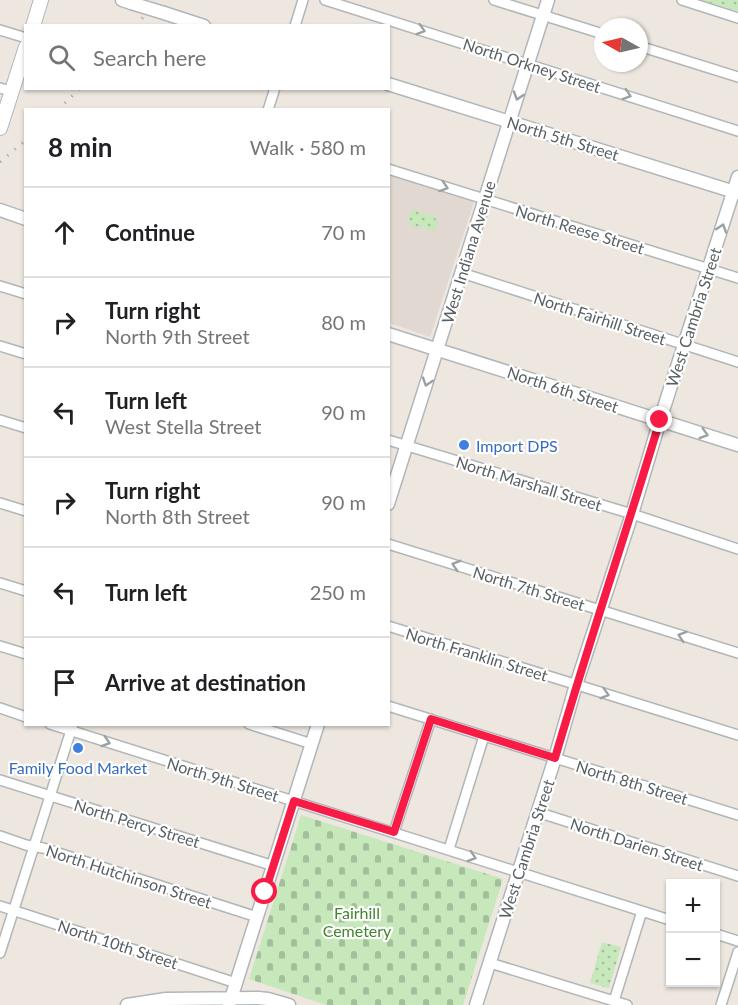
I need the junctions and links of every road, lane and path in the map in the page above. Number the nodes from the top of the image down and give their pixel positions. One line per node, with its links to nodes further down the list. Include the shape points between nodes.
1 (41, 0): 10 (main road)
2 (303, 0): 12 (street)
3 (325, 0): 18 (street, North Orkney Street, one-way to 18)
4 (494, 0): 8 (street)
5 (548, 0): 8 (street, West Indiana Avenue)
6 (682, 0): 9 (street)
7 (126, 2): 11 (street, bridge)
8 (543, 15): 14 (street); 18 (street, West Indiana Avenue)
9 (738, 18)
10 (34, 24)
11 (198, 24)
12 (296, 24)
13 (0, 30): 15 (street)
14 (594, 31)
15 (24, 37)
16 (648, 49): 19 (street)
17 (24, 51): 21 (main road)
18 (528, 63): 24 (street, West Indiana Avenue, one-way to 24); 26 (street, North Orkney Street, one-way to 26)
19 (738, 77)
20 (390, 85): 24 (street, North 5th Street)
21 (6, 89): 25 (main road)
22 (274, 90): 23 (street)
23 (269, 108)
24 (509, 122): 29 (street, North 5th Street); 30 (street, West Indiana Avenue)
25 (0, 128)
26 (738, 131)
27 (390, 170): 30 (street, North Reese Street, one-way to 30)
28 (738, 177): 29 (street, West Cambria Street)
29 (736, 192): 33 (street, West Cambria Street, one-way to 29)
30 (485, 200): 33 (street, North Reese Street); 34 (street, West Indiana Avenue)
31 (0, 210): 32 (street)
32 (24, 218)
33 (709, 269): 35 (street, North Reese Street); 39 (street, West Cambria Street)
34 (462, 273): 39 (street, North Fairhill Street); 41 (street, West Indiana Avenue)
35 (738, 278)
36 (0, 286): 37 (street)
37 (24, 293)
38 (390, 335): 41 (street, North 6th Street)
39 (685, 345): 43 (street, North Fairhill Street); 45 (street, West Cambria Street)
40 (0, 346): 42 (street)
41 (438, 349): 45 (street, North 6th Street); 49 (street, West Indiana Avenue, one-way to 49)
42 (24, 353)
43 (738, 362)
44 (0, 420): 46 (street)
45 (660, 420): 48 (street, North 6th Street, one-way to 48); 53 (street, West Cambria Street)
46 (24, 427)
47 (390, 441): 49 (street, North Marshall Street)
48 (738, 445)
49 (407, 446): 50 (street, West Indiana Avenue); 53 (street, North Marshall Street)
50 (390, 498)
51 (0, 503): 52 (street)
52 (24, 510)
53 (632, 514): 55 (street, North Marshall Street); 58 (street, West Cambria Street)
54 (390, 545): 58 (street, North 7th Street, one-way to 54)
55 (738, 549)
56 (0, 583): 57 (street)
57 (24, 590)
58 (600, 610): 62 (street, North 7th Street, one-way to 58); 63 (street, West Cambria Street)
59 (390, 627): 63 (street, North Franklin Street)
60 (0, 646): 61 (street)
61 (24, 653)
62 (738, 653)
63 (576, 685): 71 (street, North Franklin Street, one-way to 71); 74 (street, West Cambria Street)
64 (390, 707): 67 (street, North 8th Street)
65 (0, 708): 66 (street)
66 (24, 716)
67 (431, 719): 72 (street, North 8th Street); 80 (street)
68 (255, 726): 73 (street)
69 (317, 726): 73 (street)
70 (72, 728): 76 (street); 77 (street, North 9th Street, one-way to 77)
71 (738, 735)
72 (484, 736): 74 (street, North 8th Street); 83 (street)
73 (312, 744): 77 (street)
74 (555, 758): 78 (street, West Cambria Street); 79 (street, North 8th Street)
75 (0, 780): 76 (street, North Percy Street)
76 (51, 796): 82 (street); 84 (street, North Percy Street)
77 (294, 801): 80 (street, North 9th Street); 84 (street)
78 (537, 812): 85 (street, West Cambria Street); 86 (street, North Darien Street)
79 (738, 815)
80 (394, 832): 83 (street, North 9th Street)
81 (0, 836): 82 (street, North Hutchinson Street)
82 (35, 846): 88 (street); 90 (street, North Hutchinson Street)
83 (449, 849): 85 (street, North 9th Street, one-way to 85)
84 (274, 866): 90 (street)
85 (518, 872): 89 (street, North 9th Street); 96 (street, West Cambria Street)
86 (738, 876)
87 (0, 906): 88 (street, North 10th Street)
88 (14, 910): 95 (street); 97 (street, North 10th Street)
89 (642, 910): 91 (street, North 9th Street); 98 (street)
90 (257, 917): 97 (street)
91 (666, 919)
92 (720, 935): 93 (street)
93 (738, 941)
94 (738, 952): 104 (street)
95 (0, 953)
96 (490, 963): 98 (street); 102 (street, West Cambria Street)
97 (236, 983): 99 (street)
98 (614, 1001): 103 (street)
99 (230, 1002): 100 (street, via 166,999); 101 (street, via 268,999)
100 (127, 1005)
101 (289, 1005)
102 (476, 1005)
103 (627, 1005)
104 (721, 1005)

